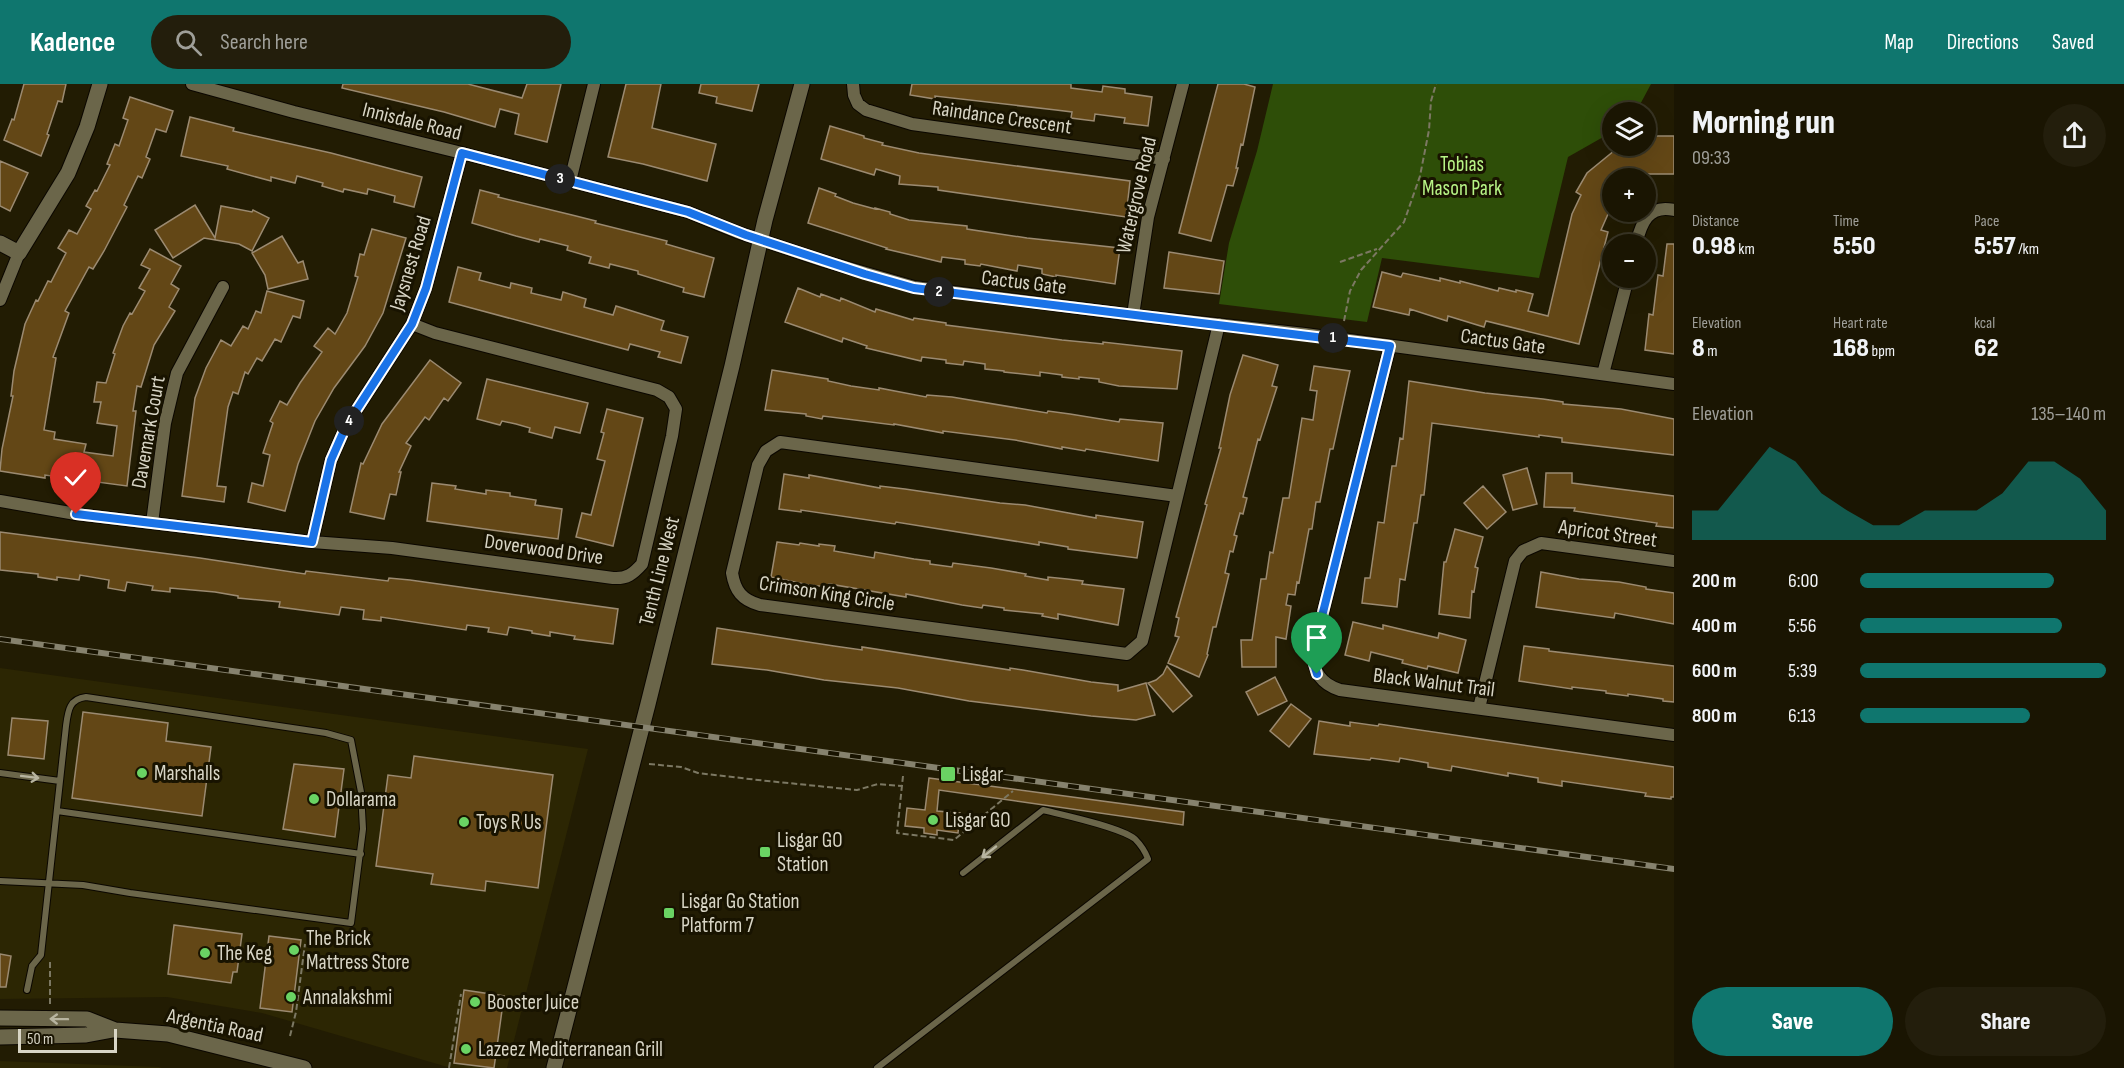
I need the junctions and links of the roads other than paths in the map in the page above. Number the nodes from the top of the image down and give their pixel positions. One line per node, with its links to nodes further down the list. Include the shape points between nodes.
1 (100, 84): 14 (street, via 68,173)
2 (192, 84): 7 (street, Innisdale Road)
3 (594, 84): 9 (street)
4 (801, 84): 12 (street, Tenth Line West)
5 (853, 84): 8 (street, Raindance Crescent, via 858,104 866,110 912,124)
6 (1183, 84): 8 (street, Watergrove Road)
7 (462, 153): 9 (street, Innisdale Road); 19 (street, Jaysnest Road, via 426,288)
8 (1164, 159): 18 (street, Watergrove Road, via 1148,217)
9 (570, 181): 12 (street, Innisdale Road, via 688,212)
10 (1674, 210): 11 (street, via 1667,208 1650,214)
11 (1639, 234)
12 (760, 239): 18 (street, Cactus Gate, via 914,288); 43 (street, Tenth Line West, via 732,366)
13 (0, 243): 14 (street)
14 (19, 253): 17 (street)
15 (223, 286): 26 (street, Davemark Court, via 177,373 165,423)
16 (1625, 288): 22 (street)
17 (0, 300)
18 (1133, 315): 20 (street, Cactus Gate)
19 (412, 324): 27 (street, Jaysnest Road, via 346,426 331,460); 27 (street, Doverwood Drive, via 657,390 669,397 676,409 672,436 642,564 622,579 392,548)
20 (1219, 324): 21 (street, Cactus Gate); 24 (street)
21 (1390, 346): 22 (street, Cactus Gate); 29 (street, Black Walnut Trail, via 1313,652 1315,670 1324,683 1340,690)
22 (1603, 374): 23 (street, Cactus Gate)
23 (1674, 384)
24 (1177, 496): 24 (street, Crimson King Circle, via 780,442 766,452 758,465 732,573 734,586 740,595 760,605 1126,654 1142,641)
25 (0, 501): 26 (street, Doverwood Drive)
26 (152, 523): 27 (street, Doverwood Drive)
27 (312, 542)
28 (1674, 561): 29 (street, Apricot Street, via 1541,543 1523,551 1514,563)
29 (1479, 708): 30 (street, Black Walnut Trail)
30 (1674, 735)
31 (0, 773): 32 (lane, one-way to 32)
32 (60, 781): 33 (lane); 34 (lane, via 68,712 78,698 326,733 351,740 361,792)
33 (57, 811): 34 (lane); 37 (lane)
34 (361, 854): 37 (lane, via 351,923)
35 (963, 873): 44 (lane, one-way to 35, via 1148,859 1133,838 1043,810)
36 (0, 881): 37 (lane)
37 (50, 883): 38 (lane, via 42,956 32,966)
38 (27, 990)
39 (0, 1018): 40 (street, Argentia Road, one-way to 39, via 87,1019)
40 (115, 1030): 41 (street, Argentia Road, via 86,1035); 42 (street, Argentia Road, via 168,1035)
41 (0, 1037)
42 (304, 1068)
43 (554, 1068)
44 (877, 1068)

